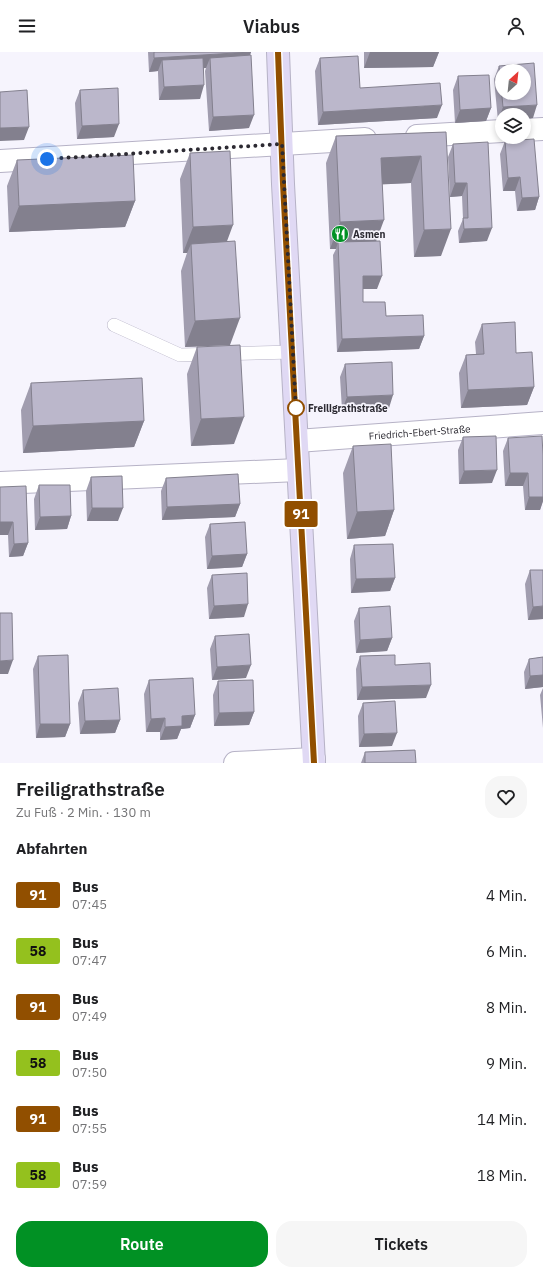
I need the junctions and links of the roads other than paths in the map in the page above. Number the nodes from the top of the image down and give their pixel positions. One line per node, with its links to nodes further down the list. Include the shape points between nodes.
1 (278, 52): 5 (main road)
2 (543, 129): 3 (street)
3 (531, 130)
4 (495, 131): 5 (street)
5 (282, 144): 6 (street); 8 (main road)
6 (0, 161)
7 (114, 325): 8 (lane, via 180,355)
8 (293, 352): 10 (main road)
9 (543, 424): 10 (street, Friedrich-Ebert-Straße)
10 (297, 441): 11 (main road)
11 (298, 470): 12 (street); 13 (main road)
12 (0, 483)
13 (314, 761): 14 (street)
14 (235, 763)

